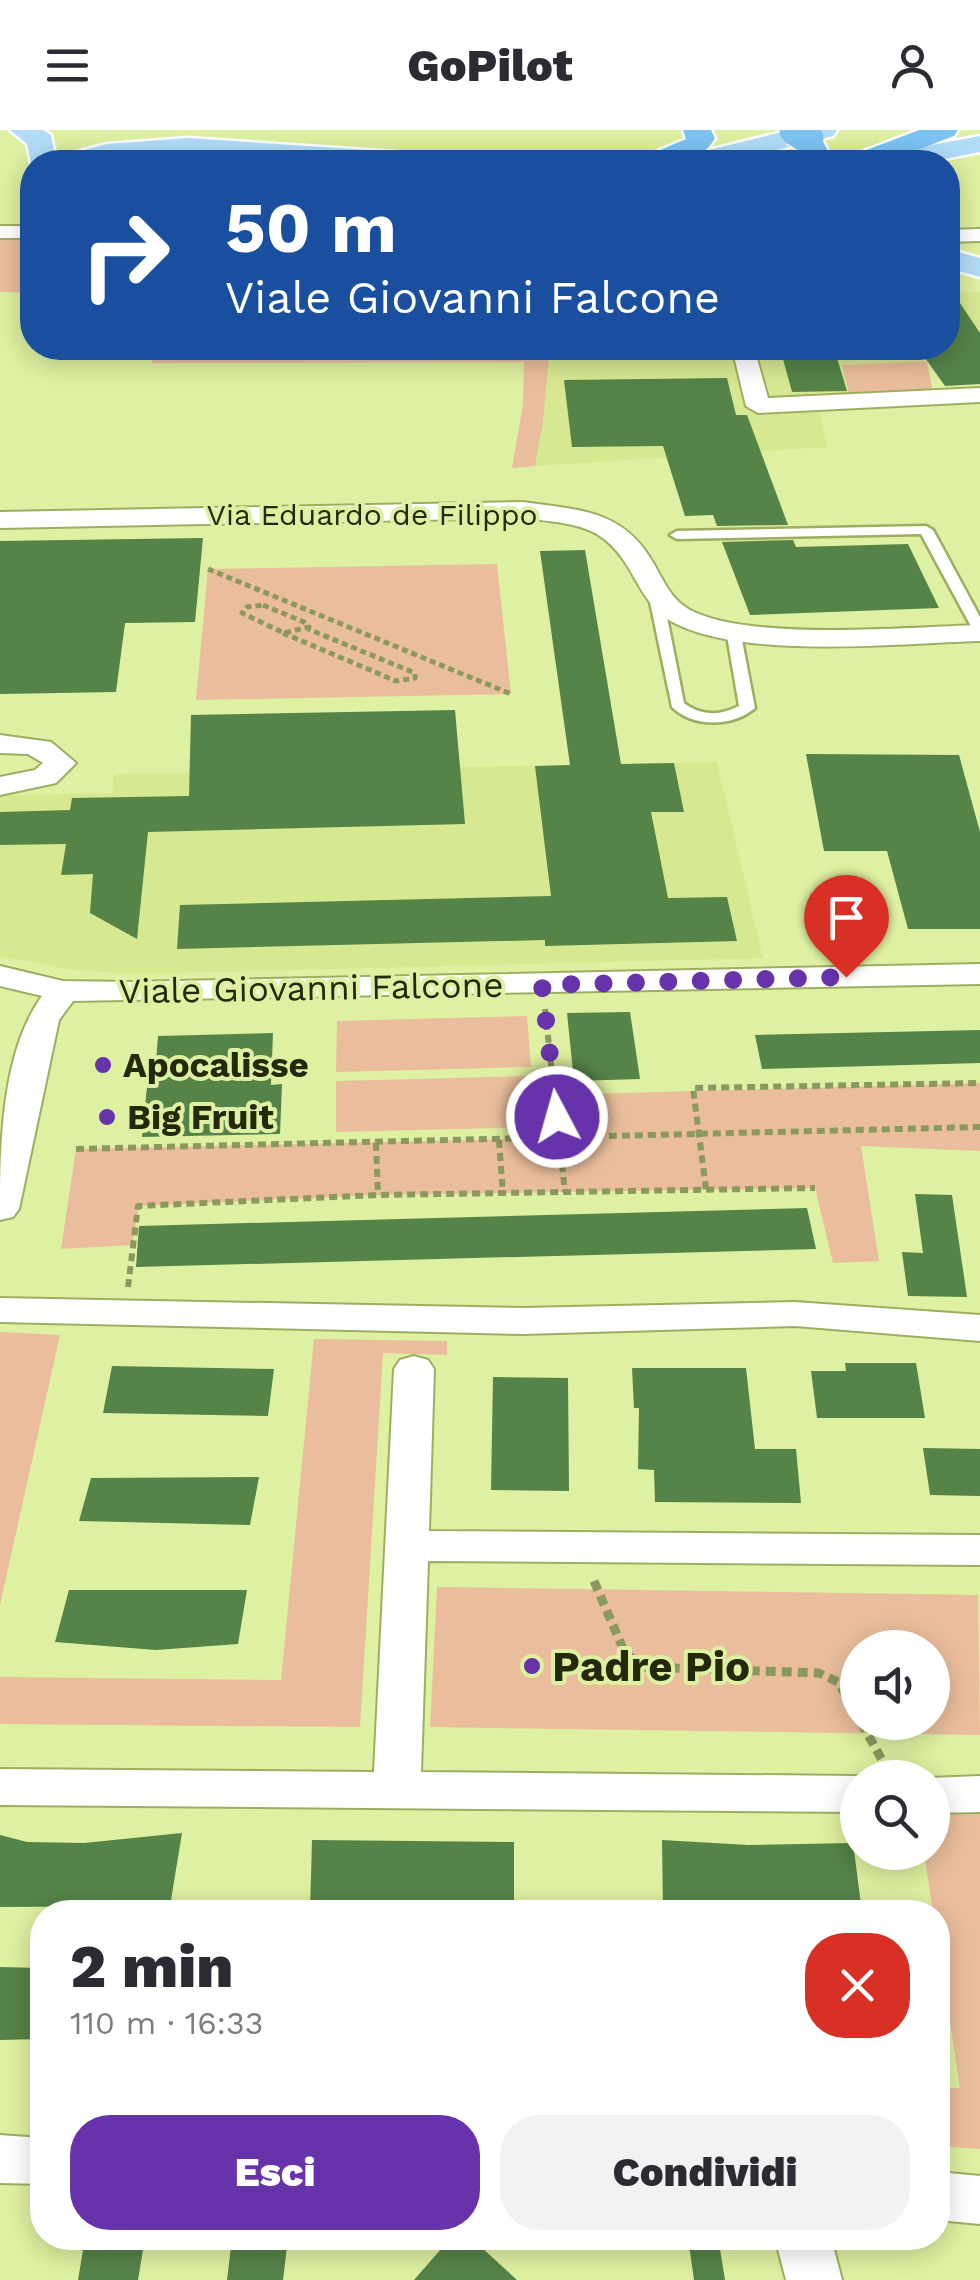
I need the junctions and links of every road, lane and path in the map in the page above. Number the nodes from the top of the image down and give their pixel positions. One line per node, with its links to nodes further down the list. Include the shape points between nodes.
1 (24, 130): 7 (main road)
2 (152, 130): 10 (main road)
3 (697, 130): 11 (highway, via 697,145)
4 (904, 130): 13 (main road)
5 (807, 140): 12 (main road)
6 (963, 140): 14 (highway); 15 (main road)
7 (41, 150)
8 (105, 150): 9 (main road, via 144,144)
9 (238, 150)
10 (315, 150)
11 (685, 150)
12 (756, 150)
13 (862, 150)
14 (916, 150)
15 (929, 150)
16 (746, 360): 17 (street, via 758,406)
17 (980, 395)
18 (0, 520): 21 (street, Via Eduardo de Filippo, via 523,510 612,530)
19 (677, 535): 25 (lane, via 926,530)
20 (208, 569): 22 (path)
21 (656, 597): 24 (street, via 698,622); 24 (lane, via 676,704 686,713 724,717 747,708)
22 (319, 615): 23 (path); 27 (path)
23 (306, 625): 26 (path); 26 (path, via 263,605 243,610); 28 (path)
24 (733, 630): 25 (street)
25 (980, 632)
26 (283, 633): 28 (path, via 396,680 416,678)
27 (388, 644): 28 (path); 29 (path)
28 (366, 653)
29 (511, 694)
30 (0, 744): 31 (street, via 49,750 61,762 45,777)
31 (0, 786)
32 (980, 974): 34 (street, Viale Giovanni Falcone)
33 (0, 976): 35 (street, Viale Giovanni Falcone)
34 (542, 985): 35 (street, Viale Giovanni Falcone); 39 (path)
35 (63, 990): 48 (street, via 42,1020)
36 (980, 1082): 38 (path, via 693,1088)
37 (980, 1127): 38 (path)
38 (699, 1135): 39 (path); 43 (path)
39 (559, 1138): 40 (path); 45 (path)
40 (499, 1140): 41 (path); 46 (path)
41 (376, 1143): 42 (path); 47 (path)
42 (76, 1149)
43 (706, 1188): 44 (path); 45 (path)
44 (815, 1188)
45 (564, 1192): 46 (path)
46 (503, 1194): 47 (path)
47 (378, 1196): 50 (path, via 138,1206)
48 (0, 1209)
49 (0, 1310): 50 (street)
50 (126, 1312): 51 (street, via 523,1321 795,1314)
51 (980, 1328)
52 (414, 1369): 53 (street)
53 (405, 1546): 54 (street); 58 (street)
54 (580, 1547): 55 (street); 56 (path, via 624,1651 642,1666 818,1673)
55 (980, 1550)
56 (840, 1685)
57 (0, 1787): 58 (street)
58 (397, 1790): 59 (street)
59 (840, 1794)
60 (950, 1794): 61 (street)
61 (980, 1794)
62 (0, 2159): 63 (street)
63 (30, 2160)
64 (950, 2197): 65 (street)
65 (980, 2200)
66 (807, 2250): 67 (street)
67 (814, 2280)

